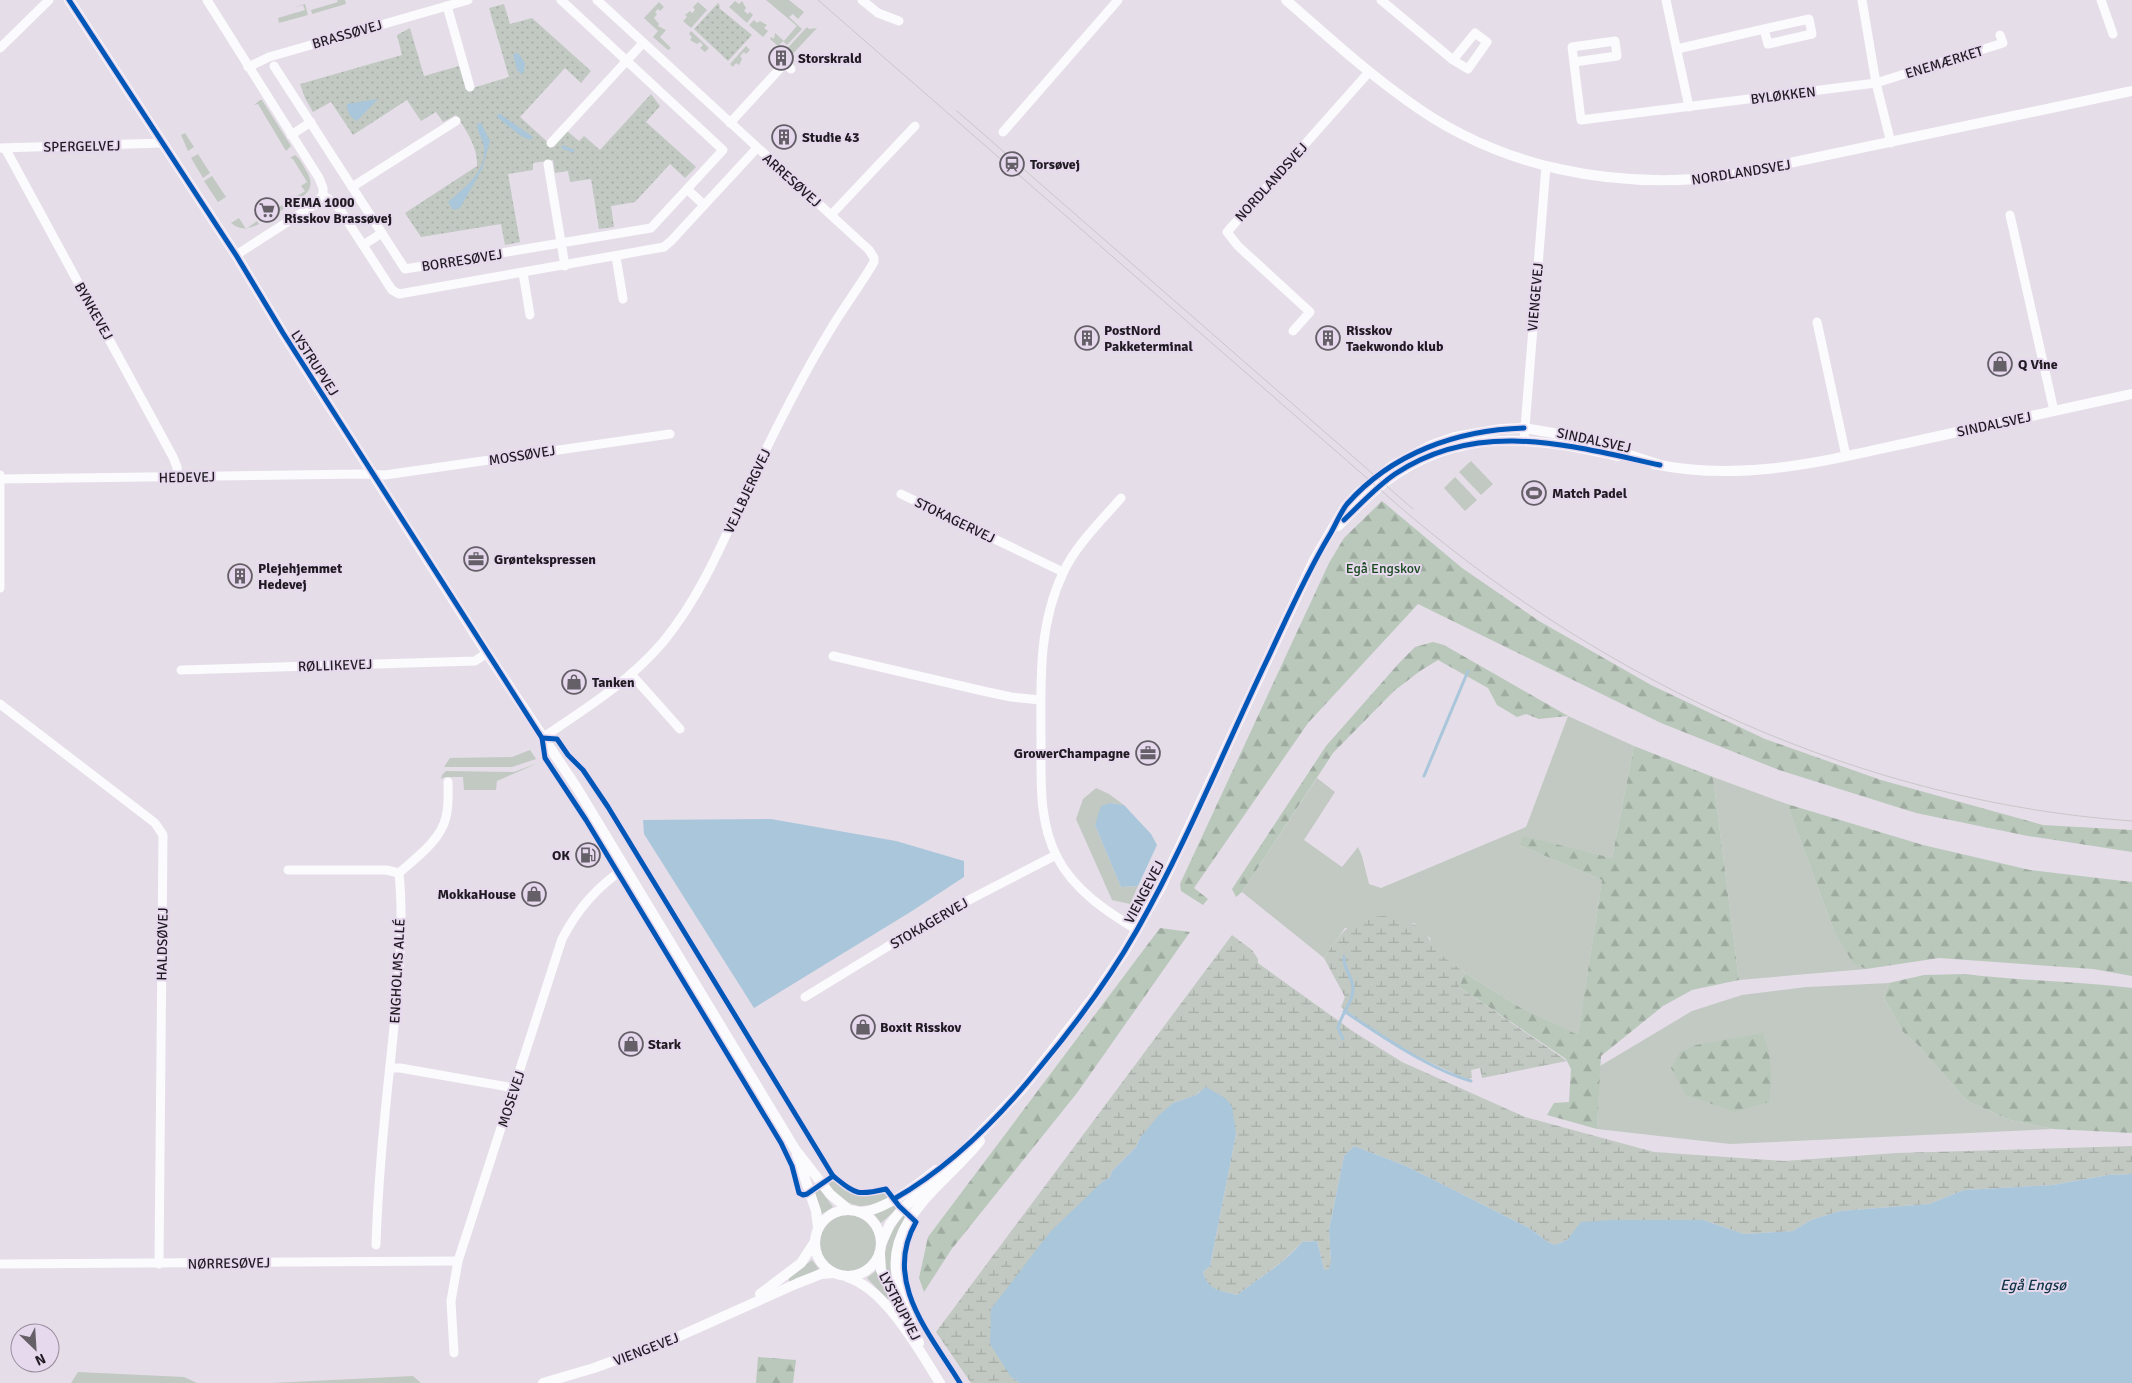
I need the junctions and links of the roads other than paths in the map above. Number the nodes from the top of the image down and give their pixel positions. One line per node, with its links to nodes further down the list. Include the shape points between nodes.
1 (49, 0): 20 (street)
2 (69, 0): 39 (street, LYSTRUPVEJ)
3 (207, 0): 26 (street)
4 (468, 0): 14 (street, BRASSØVEJ)
5 (561, 0): 22 (street)
6 (596, 0): 19 (street, ARRESØVEJ)
7 (862, 0): 15 (street, via 878,13)
8 (1118, 0): 37 (street)
9 (1286, 0): 28 (street, NORDLANDSVEJ)
10 (1381, 0): 23 (street)
11 (1666, 0): 21 (street)
12 (1862, 0): 29 (street)
13 (2101, 0): 17 (street)
14 (447, 6): 26 (street, BRASSØVEJ, via 269,57); 30 (street)
15 (899, 21)
16 (1764, 29): 16 (street, via 1768,44 1812,34 1809,19); 21 (street)
17 (2113, 34)
18 (2000, 35): 29 (street, ENEMÆRKET, via 2003,43)
19 (643, 43): 22 (street); 35 (street, ARRESØVEJ)
20 (0, 48)
21 (1677, 49): 32 (street)
22 (627, 60): 40 (street); 47 (street, BORRESØVEJ, via 723,150)
23 (1453, 60)
24 (1574, 62): 24 (street, via 1617,56 1615,42 1572,47); 32 (street, BYLØKKEN, via 1581,120)
25 (274, 66): 34 (street)
26 (248, 67): 38 (street)
27 (792, 69): 35 (street, via 785,63)
28 (1369, 72): 45 (street, NORDLANDSVEJ, via 1406,100 1473,139); 62 (street, NORDLANDSVEJ, via 1227,232 1310,312)
29 (1876, 83): 32 (street, BYLØKKEN); 41 (street)
30 (470, 87)
31 (2132, 91): 41 (street, NORDLANDSVEJ)
32 (1689, 107)
33 (456, 121): 46 (street)
34 (311, 122): 38 (street); 46 (street)
35 (730, 123): 43 (street, ARRESØVEJ)
36 (915, 126): 50 (street, ARRESØVEJ)
37 (1003, 132)
38 (292, 135): 48 (street, via 320,180)
39 (163, 143): 42 (street, SPERGELVEJ); 55 (street, LYSTRUPVEJ)
40 (550, 143)
41 (1891, 143): 45 (street, NORDLANDSVEJ, via 1765,170 1693,180 1623,180)
42 (2, 148): 72 (street, BYNKEVEJ, via 174,457)
43 (757, 148): 49 (street, BORRESØVEJ); 50 (street, ARRESØVEJ)
44 (548, 164): 53 (street)
45 (1546, 166): 65 (street, VIENGEVEJ)
46 (352, 187): 52 (street, BORRESØVEJ)
47 (687, 189): 49 (street); 53 (street, BORRESØVEJ, via 651,228)
48 (323, 195): 54 (street, BORRESØVEJ, via 337,205); 55 (street, via 314,205)
49 (704, 205): 56 (street, BORRESØVEJ, via 664,247)
50 (831, 215): 81 (street, VEJLBJERGVEJ, via 869,250 874,262 802,378 697,593 662,642)
51 (2010, 215): 64 (street)
52 (382, 233): 53 (street, BORRESØVEJ, via 405,269); 54 (street)
53 (561, 243): 57 (street)
54 (363, 246): 58 (street, BORRESØVEJ, via 396,294)
55 (236, 255): 70 (street, LYSTRUPVEJ)
56 (616, 257): 57 (street, BORRESØVEJ); 59 (street)
57 (565, 266): 58 (street, BORRESØVEJ)
58 (523, 273): 60 (street)
59 (623, 299)
60 (530, 315)
61 (1817, 322): 68 (street)
62 (1293, 331)
63 (2132, 394): 64 (street, SINDALSVEJ)
64 (2054, 411): 68 (street, SINDALSVEJ)
65 (1524, 428): 67 (street, VIENGEVEJ); 69 (street, SINDALSVEJ, via 1576,437); 75 (street, VIENGEVEJ, via 1455,437 1410,455 1358,493 1345,507)
66 (670, 434): 70 (street, MOSSØVEJ)
67 (1524, 440): 69 (street, SINDALSVEJ, via 1575,446); 75 (street, VIENGEVEJ, via 1488,441 1458,447 1414,464 1378,488)
68 (1846, 456): 69 (street, SINDALSVEJ, via 1797,466 1734,472)
69 (1660, 465)
70 (374, 475): 72 (street, HEDEVEJ); 78 (street, LYSTRUPVEJ)
71 (0, 477): 72 (street, HEDEVEJ); 77 (street)
72 (178, 477)
73 (901, 494): 76 (street, STOKAGERVEJ)
74 (1121, 498): 76 (street, via 1087,537)
75 (1330, 534): 91 (street, VIENGEVEJ, via 1314,560 1161,887)
76 (1063, 572): 82 (street, via 1044,633)
77 (0, 588)
78 (488, 653): 80 (street, RØLLIKEVEJ, via 474,661); 85 (street, LYSTRUPVEJ)
79 (833, 656): 82 (street, via 983,692)
80 (181, 670)
81 (631, 674): 84 (street); 85 (street, VEJLBJERGVEJ, via 590,707)
82 (1040, 700): 87 (street, via 1043,810)
83 (0, 704): 105 (street, HALDSØVEJ, via 155,823 163,835)
84 (680, 729)
85 (542, 738): 88 (street, LYSTRUPVEJ)
86 (448, 782): 90 (street, via 446,818 441,830 434,841)
87 (1056, 855): 91 (street, via 1072,880 1089,897); 92 (street, STOKAGERVEJ, via 936,917)
88 (624, 869): 94 (street, MOSEVEJ, via 596,891 573,918 562,939); 96 (street, LYSTRUPVEJ)
89 (288, 870): 90 (street, via 386,870)
90 (399, 874): 93 (street, ENGHOLMS ALLÉ, via 399,953)
91 (1137, 930): 95 (street, VIENGEVEJ, via 1092,999)
92 (805, 997)
93 (390, 1068): 94 (street); 101 (street, ENGHOLMS ALLÉ)
94 (514, 1088): 103 (street, MOSEVEJ)
95 (1007, 1105): 97 (street, VIENGEVEJ); 109 (street, via 966,1158 911,1217 899,1240 896,1277)
96 (795, 1149): 98 (street, LYSTRUPVEJ, via 830,1194); 99 (street, LYSTRUPVEJ, via 816,1211)
97 (961, 1152): 98 (street, VIENGEVEJ, via 902,1194 870,1210); 102 (street, VIENGEVEJ, via 898,1214 887,1229)
98 (854, 1211): 99 (street, via 841,1210 830,1215); 102 (street, via 875,1225)
99 (818, 1228): 100 (street)
100 (814, 1243): 106 (street, via 820,1261); 108 (street, VIENGEVEJ, via 801,1264)
101 (376, 1245)
102 (880, 1249): 107 (street, via 873,1265 865,1272); 109 (street, LYSTRUPVEJ, via 879,1264 890,1292)
103 (458, 1261): 105 (street, NØRRESØVEJ); 110 (street, MOSEVEJ, via 451,1301)
104 (0, 1264): 105 (street, NØRRESØVEJ)
105 (159, 1264)
106 (833, 1273): 107 (street); 108 (street, VIENGEVEJ, via 809,1278)
107 (846, 1277): 111 (street, LYSTRUPVEJ, via 876,1295)
108 (745, 1305): 112 (street, VIENGEVEJ, via 673,1339)
109 (919, 1343): 111 (street, LYSTRUPVEJ)
110 (454, 1353)
111 (924, 1358): 113 (street, LYSTRUPVEJ)
112 (543, 1383)
113 (940, 1383)

